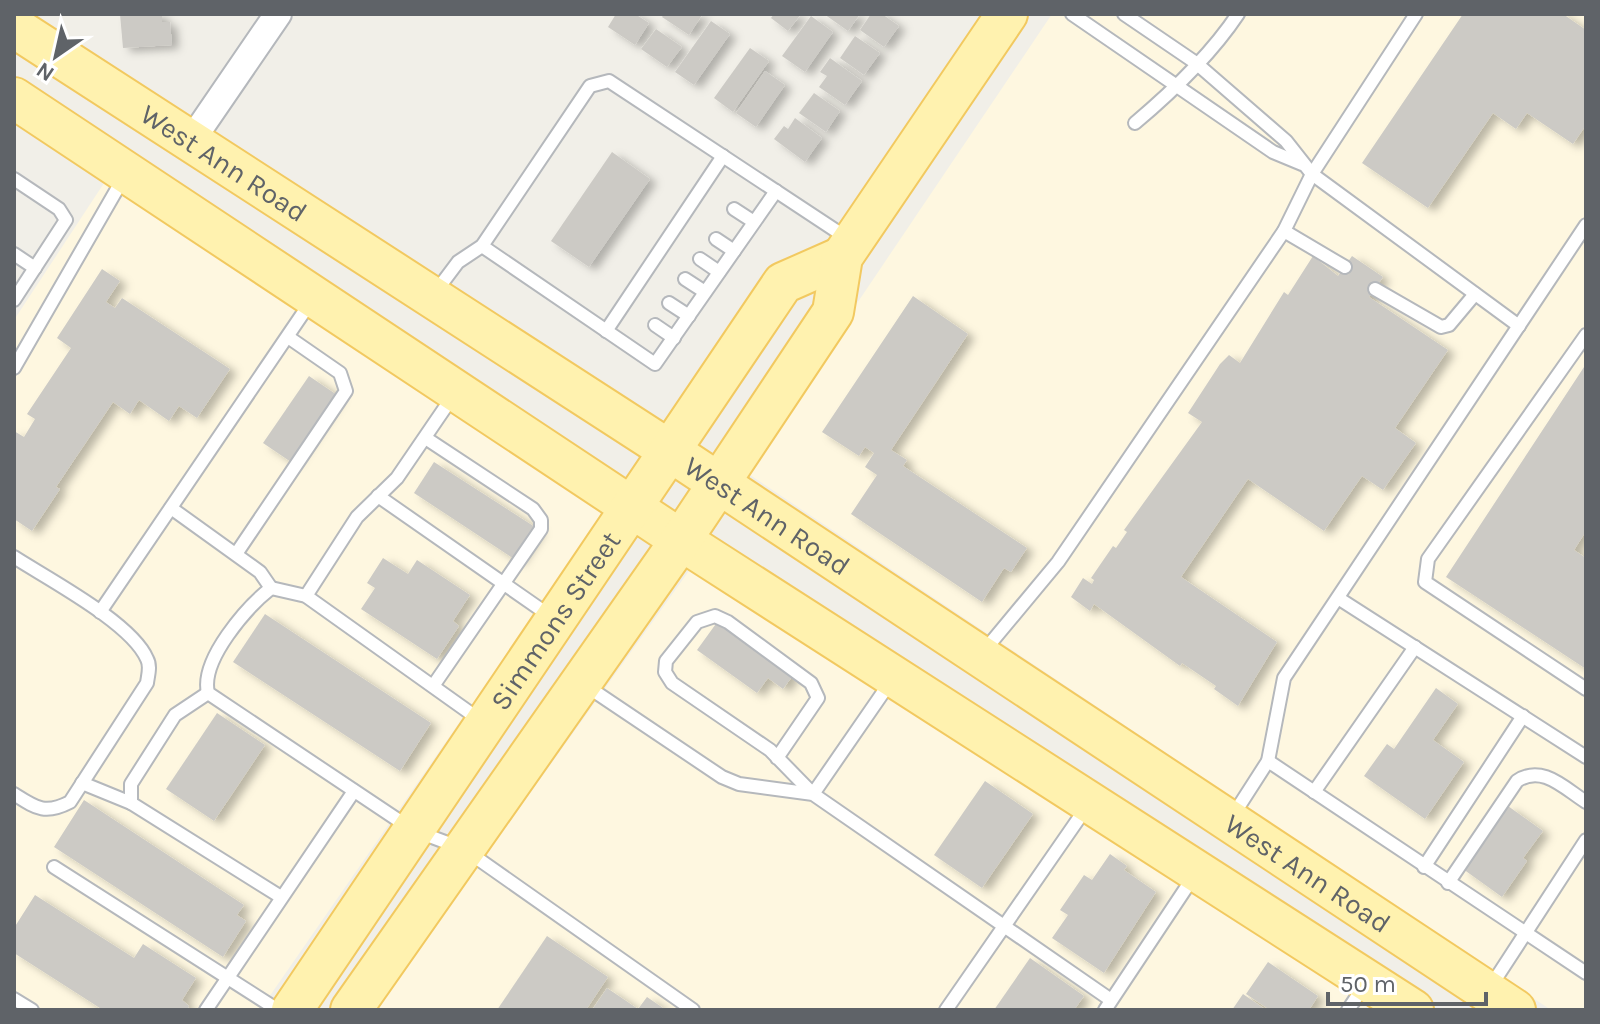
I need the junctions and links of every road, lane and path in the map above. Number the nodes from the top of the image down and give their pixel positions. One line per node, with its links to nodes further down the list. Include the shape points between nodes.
1 (278, 14): 12 (street)
2 (1007, 14): 25 (main road, Simmons Street)
3 (1072, 14): 9 (lane)
4 (1124, 14): 8 (lane)
5 (1238, 14): 8 (lane, via 1220,42)
6 (1416, 14): 15 (lane)
7 (14, 27): 12 (main road, West Ann Road)
8 (1196, 63): 9 (lane); 14 (lane, via 1286,141)
9 (1180, 85): 11 (lane); 14 (lane, via 1273,152)
10 (14, 98): 17 (main road, West Ann Road)
11 (1135, 123)
12 (191, 141): 17 (main road); 37 (main road, West Ann Road)
13 (723, 156): 18 (lane); 24 (lane, via 609,81 590,86); 43 (lane, via 707,192)
14 (1302, 164): 15 (lane)
15 (1312, 174): 22 (lane); 35 (lane)
16 (14, 179): 30 (lane, via 59,209 66,220)
17 (143, 182): 36 (main road, West Ann Road); 47 (lane, via 92,239)
18 (776, 191): 20 (lane); 25 (lane)
19 (734, 209): 20 (lane)
20 (754, 222): 26 (lane)
21 (1586, 225): 42 (lane)
22 (1284, 231): 29 (lane); 65 (lane, via 1058,562)
23 (716, 239): 26 (lane)
24 (482, 246): 37 (lane, via 458,262); 43 (lane)
25 (848, 249): 50 (main road, Simmons Street, via 783,283); 51 (main road, Simmons Street, via 833,312)
26 (734, 251): 31 (lane)
27 (14, 254): 30 (lane)
28 (700, 259): 31 (lane)
29 (1345, 267)
30 (35, 268): 38 (lane)
31 (719, 272): 34 (lane)
32 (685, 279): 34 (lane)
33 (1375, 289): 35 (lane, via 1441,327 1449,325)
34 (705, 292): 40 (lane)
35 (1475, 294): 42 (lane)
36 (315, 297): 45 (lane); 48 (main road, West Ann Road)
37 (432, 297): 50 (main road, West Ann Road)
38 (14, 300)
39 (669, 303): 40 (lane)
40 (689, 316): 46 (lane)
41 (655, 325): 46 (lane)
42 (1519, 326): 61 (lane)
43 (606, 331): 46 (lane, via 655,364)
44 (1586, 335): 69 (lane, via 1428,559 1424,574 1425,582)
45 (288, 337): 54 (lane); 56 (lane, via 340,373 346,391)
46 (674, 338)
47 (14, 368)
48 (457, 390): 49 (lane); 53 (main road, West Ann Road)
49 (427, 439): 52 (lane); 58 (lane, via 533,509 541,520 541,529)
50 (670, 451): 51 (main road, West Ann Road); 53 (main road, Simmons Street)
51 (719, 484): 55 (main road, Simmons Street); 65 (main road, West Ann Road)
52 (378, 496): 58 (lane); 60 (lane, via 357,517)
53 (632, 507): 55 (main road, West Ann Road); 63 (main road, Simmons Street)
54 (171, 508): 56 (lane); 62 (lane)
55 (681, 540): 66 (main road, West Ann Road); 67 (main road, Simmons Street)
56 (236, 554): 59 (lane)
57 (14, 557): 62 (lane)
58 (504, 584): 63 (lane); 68 (lane)
59 (271, 588): 60 (lane); 70 (lane, via 252,604 207,669)
60 (306, 596): 68 (lane)
61 (1338, 598): 64 (lane); 75 (lane, via 1284,678)
62 (100, 612): 76 (lane, via 134,641 149,666 147,683)
63 (555, 619): 72 (main road, Simmons Street)
64 (1415, 647): 71 (lane); 78 (lane)
65 (979, 656): 84 (main road, West Ann Road)
66 (894, 678): 80 (lane); 81 (main road, West Ann Road)
67 (581, 682): 80 (lane, via 722,777); 87 (main road, Simmons Street)
68 (433, 686): 72 (lane)
69 (1586, 689)
70 (208, 693): 77 (lane); 83 (lane, via 175,715 131,784)
71 (1523, 716): 73 (lane); 89 (lane)
72 (485, 723): 85 (main road, Simmons Street)
73 (1586, 757)
74 (777, 758): 74 (lane, via 818,698 811,683 715,616 697,622 666,661 665,672 672,683); 80 (lane)
75 (1268, 761): 78 (lane); 84 (lane)
76 (82, 783): 79 (lane, via 70,802 53,811 40,811); 83 (lane)
77 (354, 791): 85 (lane); 92 (lane)
78 (1314, 792): 89 (lane)
79 (14, 794)
80 (813, 794): 93 (lane)
81 (1090, 802): 90 (main road, West Ann Road); 93 (lane)
82 (1586, 802): 91 (lane, via 1544,775 1526,775)
83 (131, 803): 92 (lane)
84 (1228, 823): 90 (main road); 99 (main road, West Ann Road)
85 (413, 830): 87 (lane); 104 (main road, Simmons Street)
86 (1586, 840): 94 (lane)
87 (464, 849): 105 (main road, Simmons Street); 106 (lane)
88 (54, 867): 96 (lane)
89 (1424, 867): 91 (lane)
90 (1198, 870): 97 (main road, West Ann Road); 100 (lane)
91 (1448, 883): 94 (lane)
92 (281, 897): 96 (lane)
93 (1005, 925): 100 (lane); 107 (lane)
94 (1524, 934): 95 (lane); 99 (lane)
95 (1586, 973)
96 (228, 978): 102 (lane); 103 (lane)
97 (1358, 995): 108 (main road, West Ann Road)
98 (14, 999): 101 (lane)
99 (1501, 1001)
100 (1108, 1005)
101 (32, 1010)
102 (206, 1010)
103 (278, 1010)
104 (292, 1010)
105 (351, 1010)
106 (693, 1010)
107 (946, 1010)
108 (1413, 1010)

